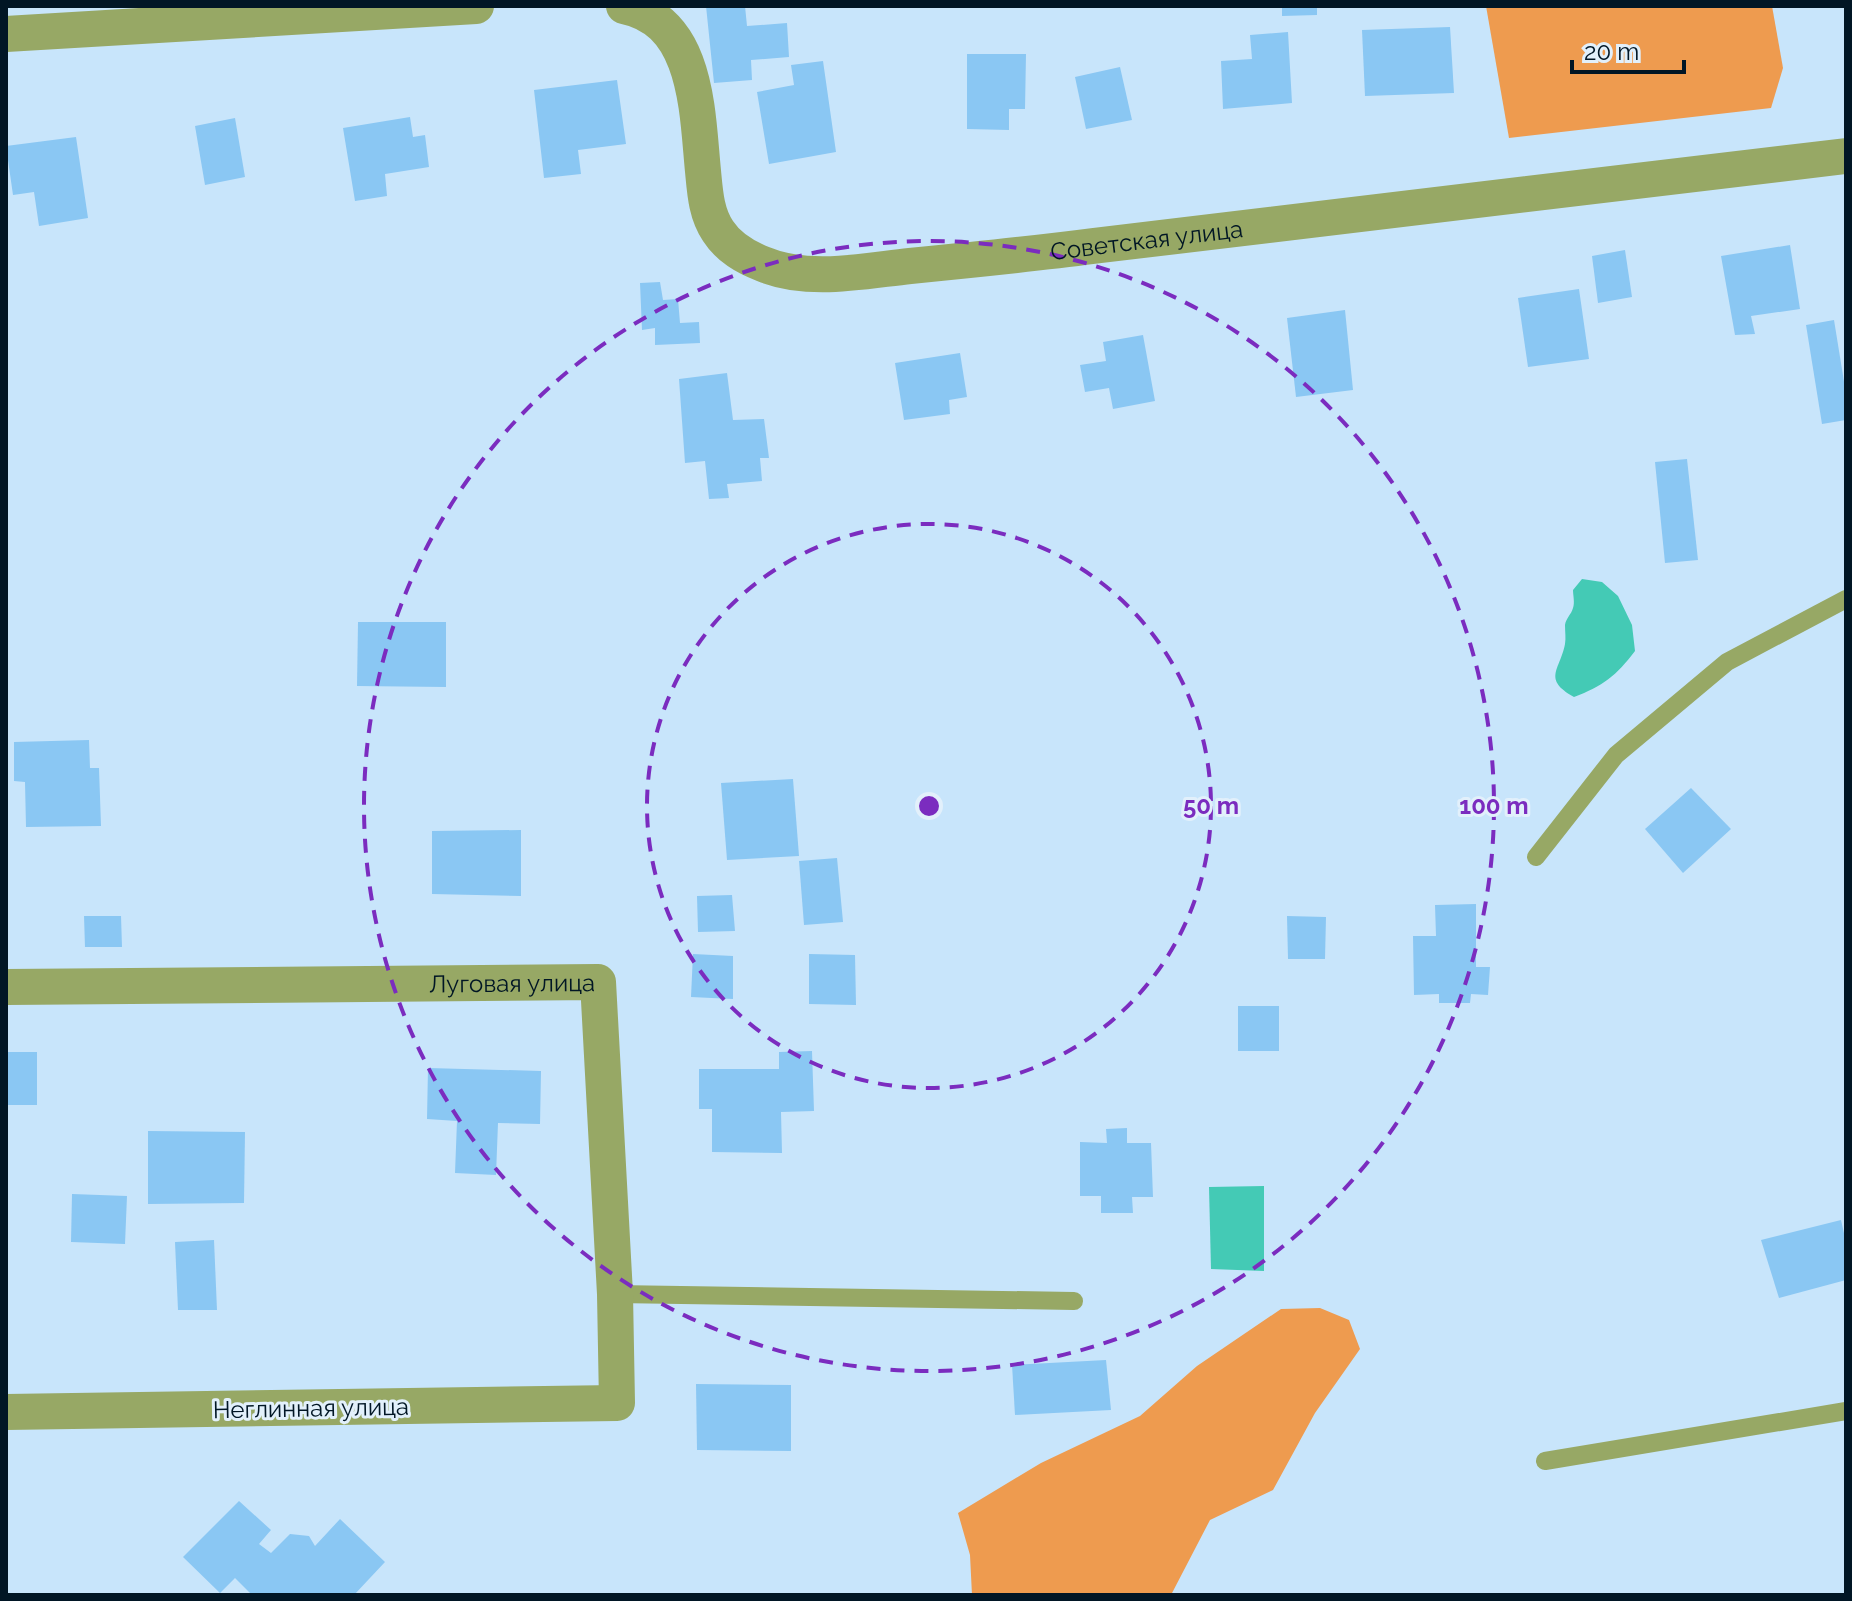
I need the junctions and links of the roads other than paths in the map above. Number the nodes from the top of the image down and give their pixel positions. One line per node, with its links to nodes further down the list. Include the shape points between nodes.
1 (476, 6): 3 (street)
2 (624, 6): 4 (street, Советская улица, via 641,9 668,29 685,56 707,208 718,232 737,252 804,274 997,258)
3 (6, 34)
4 (1846, 156)
5 (1846, 599): 6 (lane, via 1727,662 1616,755)
6 (1536, 857)
7 (6, 987): 8 (street, Луговая улица, via 598,982)
8 (615, 1294): 9 (lane); 10 (street, Луговая улица)
9 (1074, 1301)
10 (617, 1403): 12 (street, Неглинная улица)
11 (1846, 1411): 13 (lane)
12 (6, 1412)
13 (1545, 1461)

